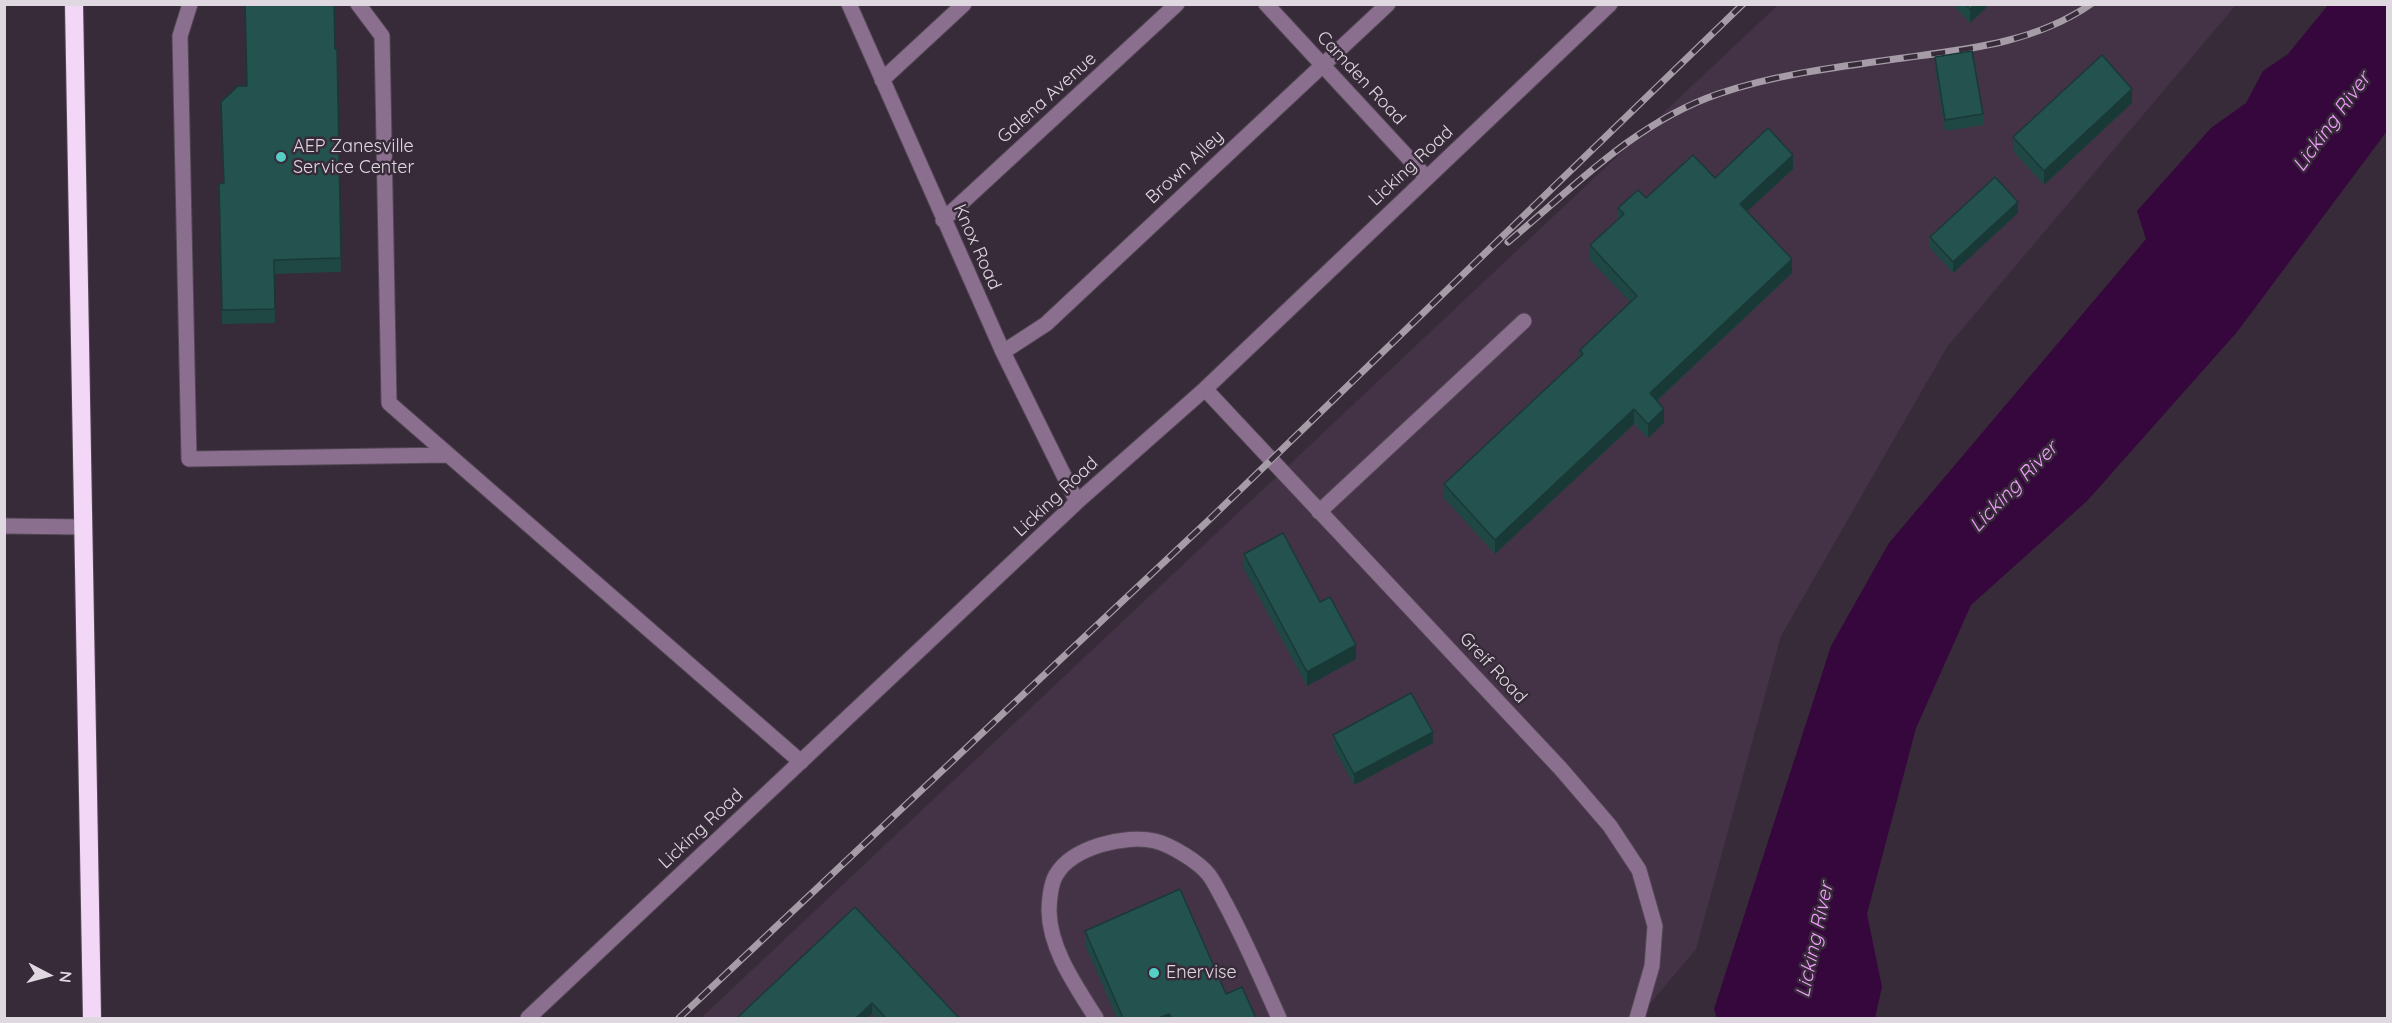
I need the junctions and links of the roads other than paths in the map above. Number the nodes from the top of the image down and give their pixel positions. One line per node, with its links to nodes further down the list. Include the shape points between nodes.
1 (74, 4): 21 (highway)
2 (190, 4): 17 (street, via 180,36 189,459)
3 (358, 4): 17 (street, via 382,36 389,403)
4 (849, 4): 11 (street, Knox Road)
5 (964, 4): 11 (street)
6 (1177, 4): 13 (street, Galena Avenue)
7 (1266, 4): 10 (street, Camden Road)
8 (1388, 4): 10 (street, Brown Alley)
9 (1610, 4): 12 (street, Licking Road)
10 (1323, 65): 12 (street, Camden Road); 15 (street, Brown Alley, via 1046,324)
11 (882, 80): 13 (street, Knox Road)
12 (1427, 178): 16 (street, Licking Road)
13 (943, 220): 15 (street, Knox Road)
14 (1524, 321): 19 (street)
15 (1003, 352): 18 (street, Knox Road)
16 (1205, 389): 18 (street, Licking Road); 19 (street, Greif Road)
17 (447, 455): 22 (street)
18 (1077, 502): 22 (street, Licking Road)
19 (1319, 512): 27 (street, Greif Road, via 1561,768 1610,826 1639,870 1655,926 1652,966)
20 (4, 526): 21 (street)
21 (84, 526): 23 (highway)
22 (801, 762): 24 (street, Licking Road)
23 (92, 1018)
24 (528, 1018)
25 (1096, 1018): 26 (street, via 1064,966 1049,911 1056,875 1066,864 1090,848 1121,839 1155,842 1191,859 1209,874)
26 (1279, 1018)
27 (1637, 1018)

